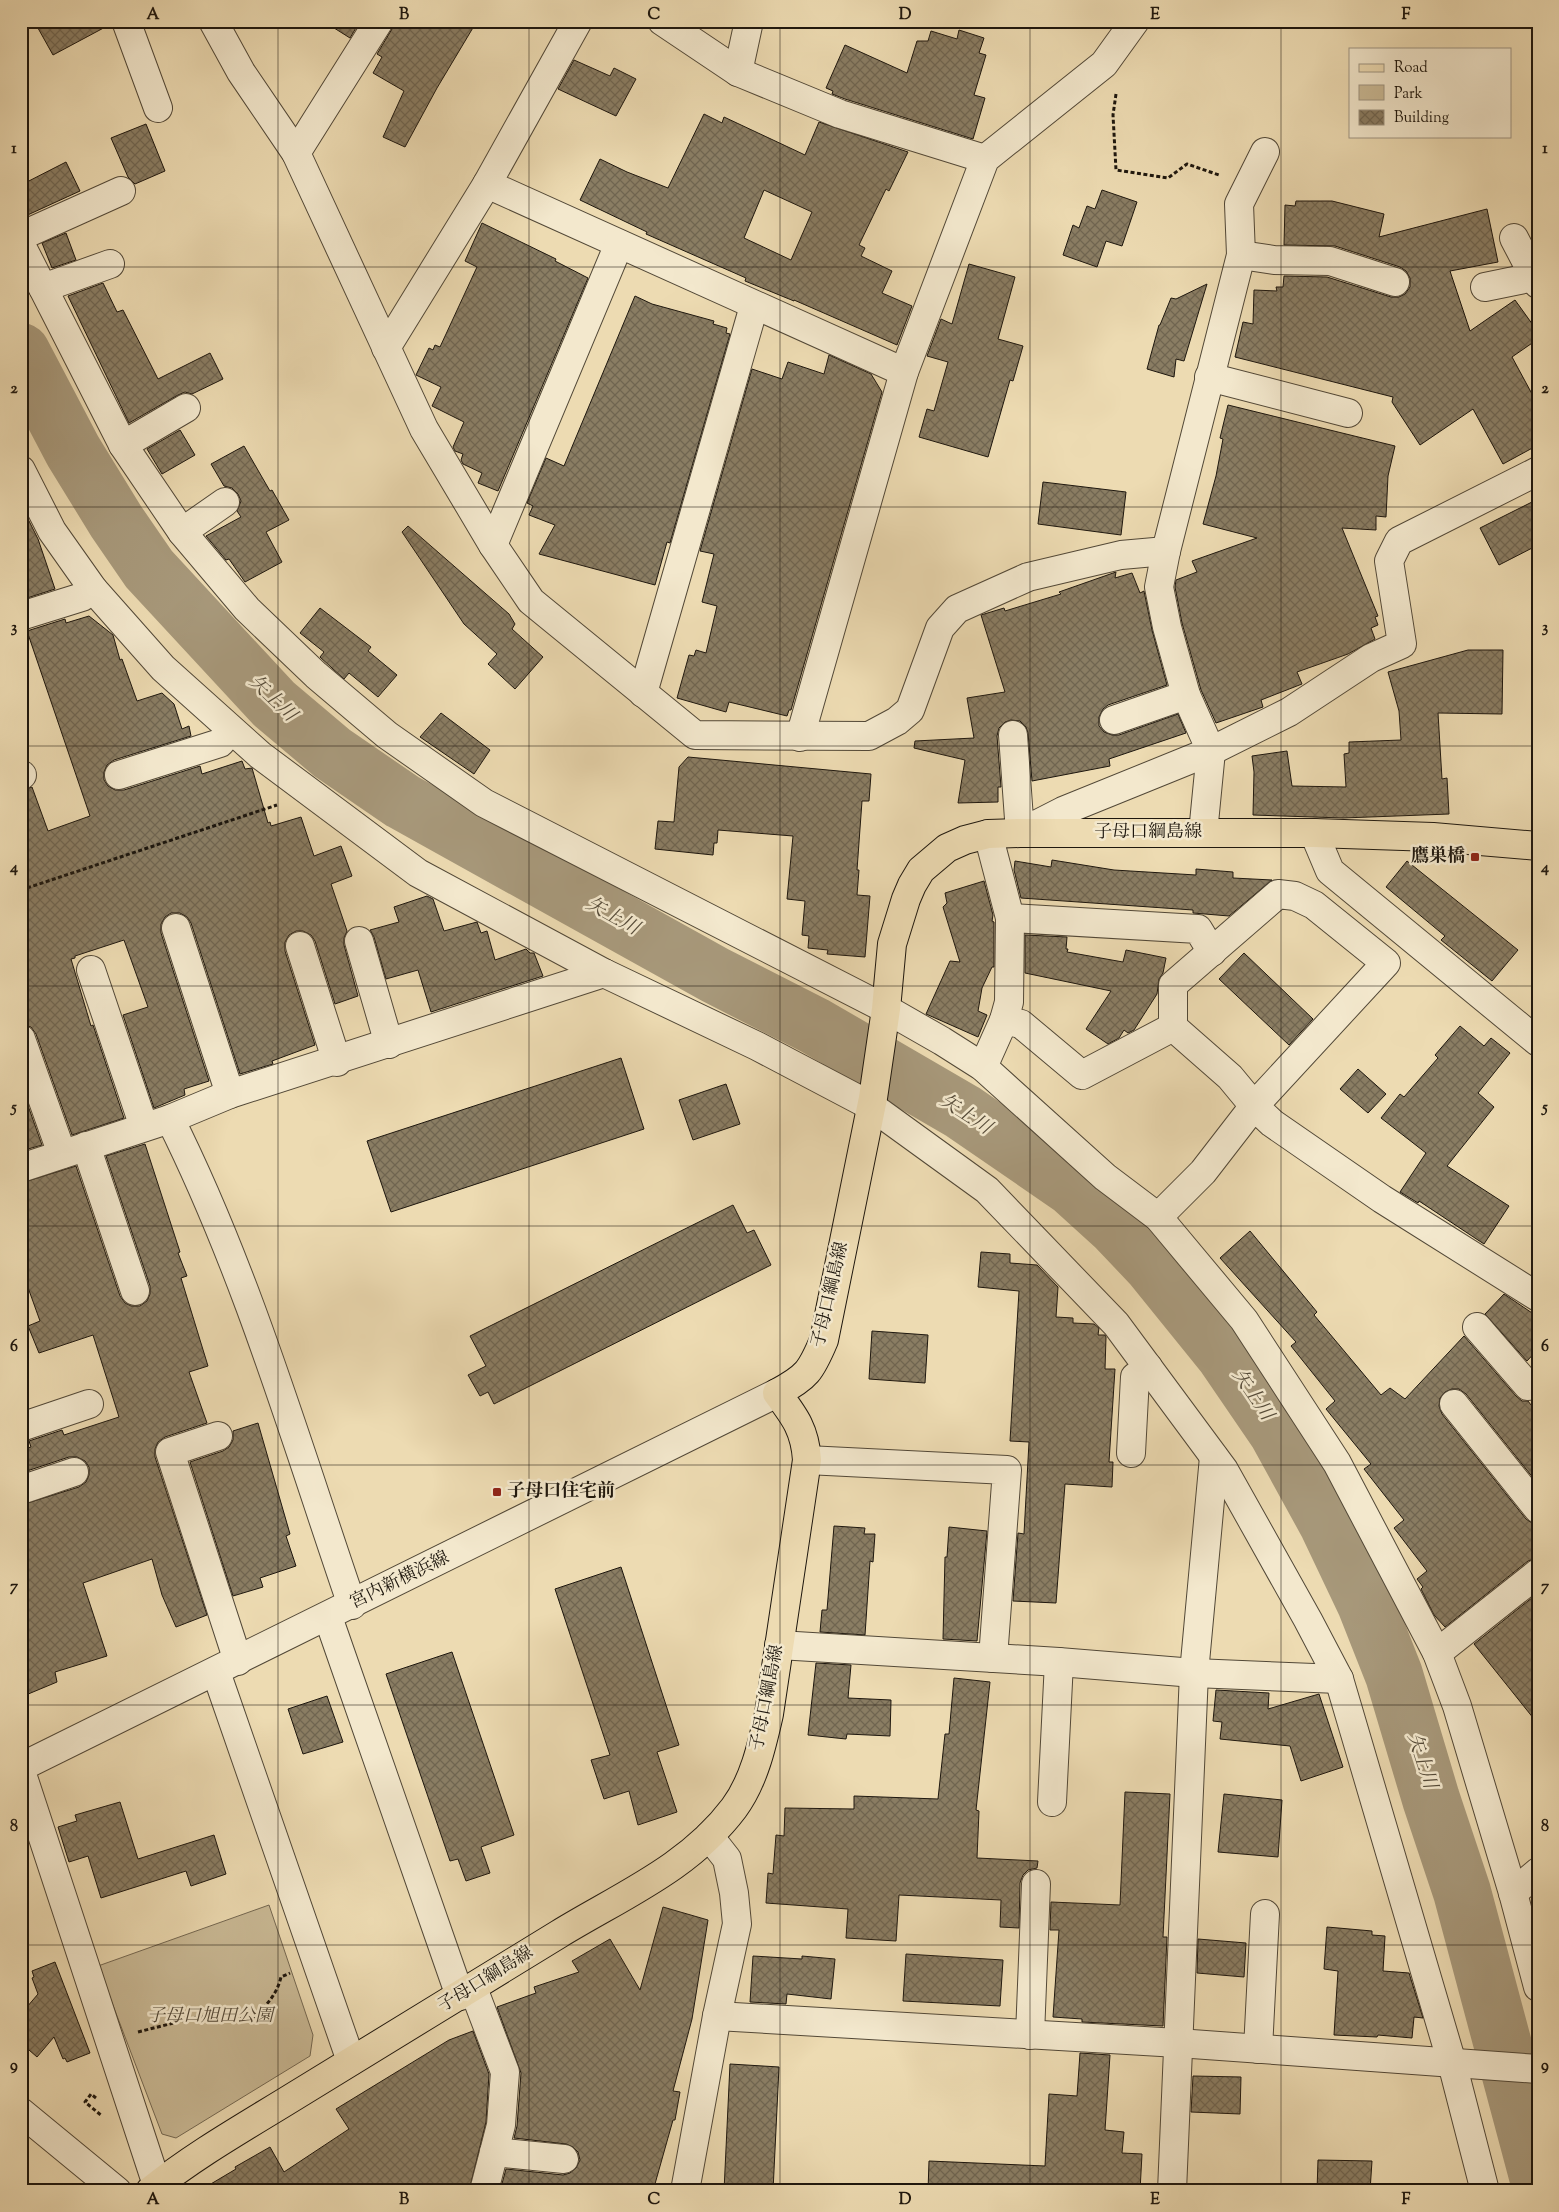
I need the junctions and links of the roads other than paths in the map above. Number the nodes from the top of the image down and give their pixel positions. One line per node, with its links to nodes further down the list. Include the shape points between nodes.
1 (126, 21): 9 (street)
2 (213, 21): 11 (street, via 240,72)
3 (379, 21): 11 (street)
4 (578, 21): 13 (street)
5 (662, 21): 8 (street)
6 (749, 21): 8 (street)
7 (1135, 21): 12 (street, via 1104,64)
8 (738, 72): 12 (street, via 840,114)
9 (158, 108)
10 (1265, 152): 19 (street, via 1239,204)
11 (296, 154): 26 (street)
12 (985, 159): 27 (street)
13 (487, 184): 17 (street); 26 (street)
14 (121, 191): 15 (street)
15 (21, 236)
16 (1514, 238): 21 (street)
17 (619, 244): 25 (street); 36 (street)
18 (21, 245): 24 (street)
19 (1241, 255): 22 (street, via 1274,260 1330,261); 28 (street)
20 (110, 264): 24 (street)
21 (1536, 280): 23 (street)
22 (1396, 282)
23 (1485, 287)
24 (43, 288): 31 (street)
25 (754, 306): 27 (street); 40 (street)
26 (386, 348): 36 (street, via 424,429)
27 (904, 372): 45 (street)
28 (1209, 377): 30 (street); 37 (street)
29 (186, 408): 31 (street)
30 (1348, 414)
31 (123, 445): 35 (street)
32 (21, 470): 38 (street, via 52,531)
33 (1538, 471): 46 (street, via 1399,541 1389,561 1402,644 1371,658 1289,712)
34 (225, 502): 35 (street)
35 (182, 532): 60 (street, via 247,609 316,675 387,735 484,803)
36 (493, 545): 40 (street, via 531,601)
37 (1166, 552): 41 (street, via 1159,587); 45 (street, via 1121,554 1028,577 957,609 940,628 910,710 898,721 869,736)
38 (93, 589): 39 (street, via 82,597); 43 (street, via 162,668)
39 (21, 616)
40 (643, 693): 45 (street, via 695,735)
41 (1186, 695): 42 (street); 46 (street)
42 (1114, 720)
43 (230, 730): 47 (street, via 220,743); 59 (street, via 418,873)
44 (1013, 735): 48 (street)
45 (800, 737)
46 (1211, 751): 48 (street); 49 (street)
47 (119, 775)
48 (1020, 832): 49 (main road, 子母口綱島線); 51 (main road, 子母口綱島線)
49 (1204, 833): 50 (main road, 子母口綱島線)
50 (1314, 833): 52 (main road, 子母口綱島線, via 1434,837); 63 (street, via 1330,871)
51 (988, 834): 53 (street); 60 (main road, 子母口綱島線, via 947,848 934,857 912,885 892,944)
52 (1538, 846)
53 (1010, 918): 57 (street, via 1198,930); 61 (street, via 1009,1002)
54 (176, 928): 68 (street)
55 (359, 941): 65 (street)
56 (300, 946): 66 (street)
57 (1212, 952): 62 (street, via 1173,985); 70 (street, via 1278,894 1295,896 1314,905 1386,963)
58 (91, 970): 72 (street)
59 (604, 974): 65 (street); 69 (street)
60 (886, 1013): 67 (street, via 942,1041); 69 (main road, 子母口綱島線)
61 (1004, 1020): 62 (street, via 1021,1024 1082,1075); 67 (street)
62 (1174, 1027): 70 (street, via 1230,1077)
63 (1535, 1034)
64 (21, 1038): 73 (street)
65 (389, 1044): 66 (street)
66 (337, 1062): 68 (street)
67 (983, 1067): 75 (street, via 1105,1177)
68 (230, 1094): 71 (street)
69 (872, 1102): 79 (street, via 986,1190 1116,1324); 81 (main road, 子母口綱島線, via 824,1340 809,1372)
70 (1254, 1106): 75 (street, via 1203,1172); 77 (street, via 1272,1123 1382,1199)
71 (170, 1119): 72 (street); 93 (street, via 200,1179 232,1256)
72 (144, 1127): 73 (street)
73 (74, 1150): 74 (street); 76 (street)
74 (21, 1168)
75 (1158, 1217): 95 (street, via 1244,1320 1337,1463)
76 (136, 1291)
77 (1538, 1297)
78 (1477, 1327): 80 (street)
79 (1148, 1367): 86 (street, via 1135,1377); 87 (street)
80 (1526, 1388)
81 (777, 1393): 88 (main road, 子母口綱島線, via 800,1424 806,1441); 93 (street, 宮内新横浜線)
82 (89, 1404): 84 (street)
83 (1454, 1404): 91 (street)
84 (21, 1427)
85 (218, 1436): 98 (street, via 170,1452)
86 (1131, 1453)
87 (1214, 1457): 99 (street); 100 (street)
88 (806, 1460): 94 (main road, 子母口綱島線); 96 (street, via 1007,1470)
89 (74, 1472): 90 (street)
90 (21, 1490)
91 (1538, 1509)
92 (1538, 1573): 95 (street)
93 (340, 1611): 98 (street, 宮内新横浜線); 109 (street)
94 (779, 1645): 96 (street); 103 (main road, 子母口綱島線, via 761,1748 735,1807)
95 (1437, 1653): 106 (street, via 1457,1706)
96 (993, 1658): 97 (street)
97 (1059, 1662): 99 (street); 102 (street)
98 (227, 1667): 101 (street, 宮内新横浜線); 114 (street)
99 (1194, 1673): 100 (street); 112 (street)
100 (1339, 1679): 115 (street)
101 (21, 1769): 120 (street, via 110,2042)
102 (1052, 1802)
103 (709, 1836): 109 (main road, 子母口綱島線, via 654,1880); 110 (street, via 727,1859 737,1924)
104 (1538, 1872): 106 (street)
105 (1036, 1884): 111 (street)
106 (1513, 1893): 108 (street)
107 (1265, 1914): 113 (street)
108 (1538, 1987)
109 (466, 1992): 114 (main road, 子母口綱島線); 118 (street, via 505,2072 501,2125)
110 (717, 2016): 111 (street); 123 (street)
111 (1030, 2035): 112 (street)
112 (1178, 2043): 113 (street); 124 (street)
113 (1258, 2049): 115 (street)
114 (351, 2061): 120 (main road, 子母口綱島線, via 182,2166)
115 (1452, 2063): 116 (street); 125 (street)
116 (1538, 2069)
117 (21, 2112): 121 (street)
118 (494, 2152): 119 (street); 122 (street)
119 (564, 2159)
120 (153, 2188)
121 (117, 2191)
122 (484, 2191)
123 (685, 2191)
124 (1172, 2191)
125 (1485, 2191)

